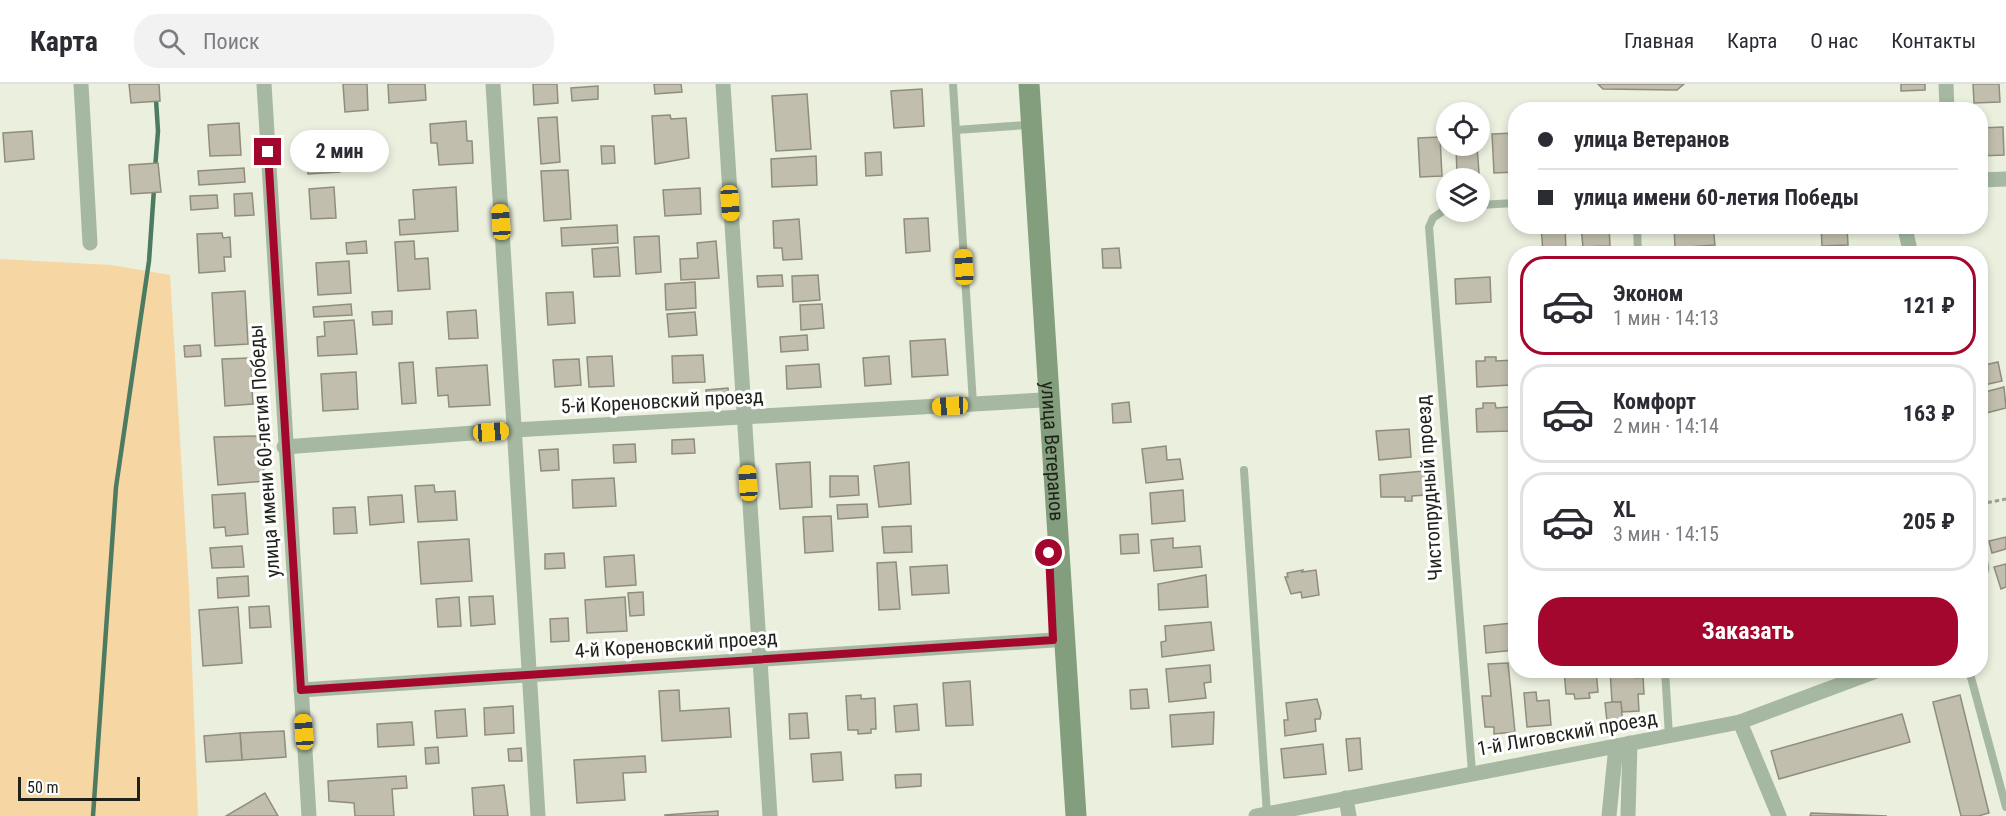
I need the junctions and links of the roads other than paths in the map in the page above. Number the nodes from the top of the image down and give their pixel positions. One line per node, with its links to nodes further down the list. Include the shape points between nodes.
1 (81, 84): 17 (street)
2 (264, 84): 22 (street, улица имени 60-летия Победы)
3 (493, 84): 21 (street)
4 (723, 84): 20 (street)
5 (953, 84): 11 (lane)
6 (1024, 84): 10 (street, улица Ветеранов)
7 (1029, 84): 42 (street, улица Ветеранов)
8 (1946, 84): 9 (street)
9 (1947, 102)
10 (1027, 125): 11 (lane); 18 (street, улица Ветеранов)
11 (956, 130): 19 (lane)
12 (2006, 179): 13 (street)
13 (1988, 180)
14 (1508, 203): 15 (lane)
15 (1490, 204)
16 (1436, 216): 34 (lane, Чистопрудный проезд, via 1429,227)
17 (90, 243)
18 (1042, 400): 19 (street, 5-й Кореновский проезд); 24 (street, улица Ветеранов)
19 (973, 404): 20 (street, 5-й Кореновский проезд)
20 (744, 417): 21 (street, 5-й Кореновский проезд); 25 (street)
21 (514, 430): 22 (street, 5-й Кореновский проезд); 26 (street)
22 (284, 447): 30 (street, улица имени 60-летия Победы)
23 (1244, 470): 37 (lane)
24 (1053, 640): 25 (street, 4-й Кореновский проезд); 41 (street, улица Ветеранов)
25 (759, 660): 26 (street, 4-й Кореновский проезд); 40 (street)
26 (530, 674): 30 (street, 4-й Кореновский проезд); 39 (street)
27 (1665, 678): 32 (lane)
28 (1858, 678): 31 (street, 1-й Лиговский проезд)
29 (1971, 678): 36 (lane)
30 (301, 690): 38 (street, улица имени 60-летия Победы)
31 (1740, 722): 32 (street, 1-й Лиговский проезд); 46 (street)
32 (1669, 736): 33 (street, 1-й Лиговский проезд)
33 (1623, 744): 34 (street, 1-й Лиговский проезд); 44 (street); 45 (street)
34 (1472, 772): 35 (street, 1-й Лиговский проезд)
35 (1346, 798): 37 (street, 1-й Лиговский проезд); 43 (street)
36 (2006, 807)
37 (1261, 815)
38 (309, 816)
39 (538, 816)
40 (770, 816)
41 (1064, 816)
42 (1076, 816)
43 (1349, 816)
44 (1609, 816)
45 (1628, 816)
46 (1779, 816)

